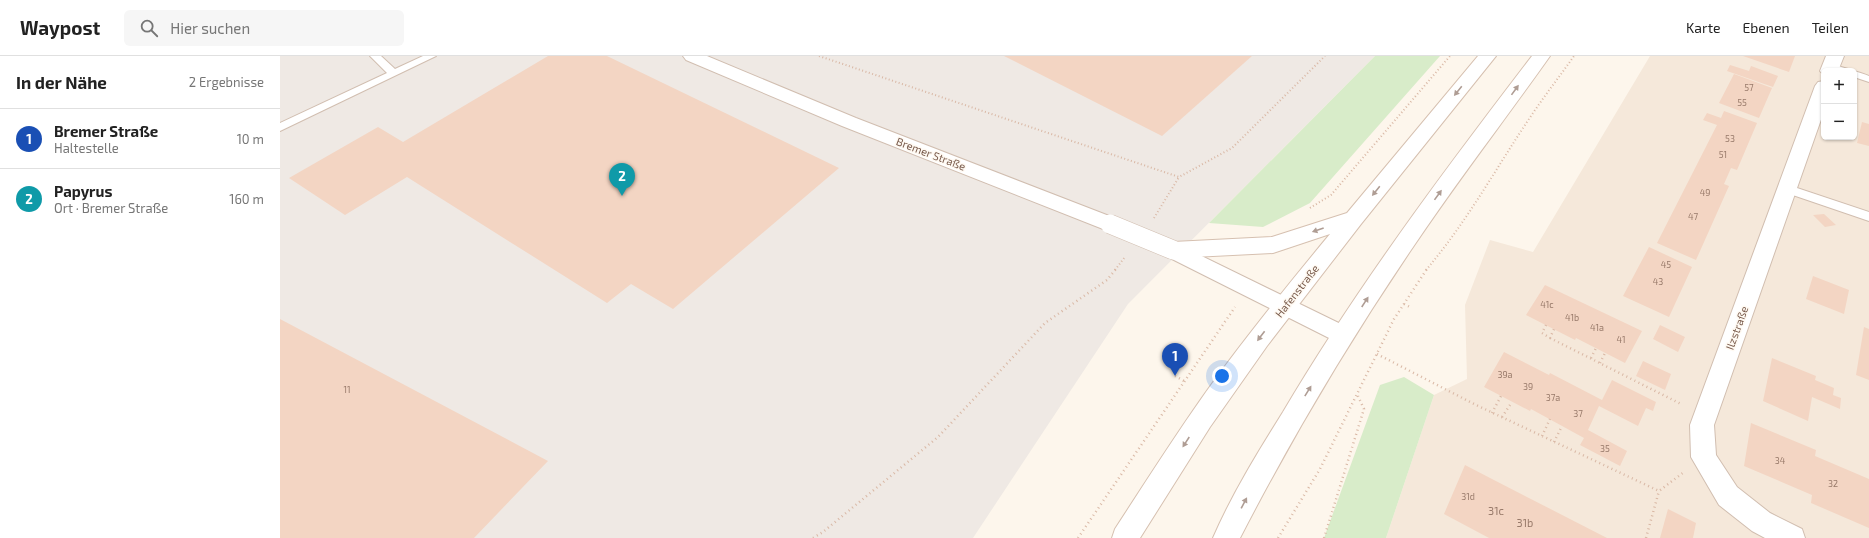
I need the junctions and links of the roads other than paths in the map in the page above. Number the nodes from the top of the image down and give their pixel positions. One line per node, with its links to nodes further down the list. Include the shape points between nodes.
1 (374, 56): 6 (lane)
2 (431, 56): 6 (lane)
3 (692, 56): 14 (main road, Bremer Straße, bridge, via 849,122)
4 (1486, 56): 13 (main road, Hafenstraße, one-way to 13)
5 (1541, 56): 16 (main road, one-way to 5, via 1418,223)
6 (394, 73): 10 (lane)
7 (1857, 75): 8 (lane)
8 (1869, 79)
9 (1821, 102): 11 (main road, Ilzstraße)
10 (280, 128)
11 (1788, 189): 12 (lane); 19 (main road, Ilzstraße, via 1702,425 1704,457 1728,496 1761,522)
12 (1869, 217)
13 (1355, 218): 14 (main road, one-way to 14, via 1274,245); 15 (main road, Hafenstraße)
14 (1173, 250): 15 (main road, Bremer Straße)
15 (1285, 306): 16 (main road, Bremer Straße); 17 (main road, Hafenstraße, one-way to 17, via 1192,432)
16 (1343, 335): 18 (main road, one-way to 16, via 1288,424)
17 (1125, 538)
18 (1226, 538)
19 (1792, 538)

